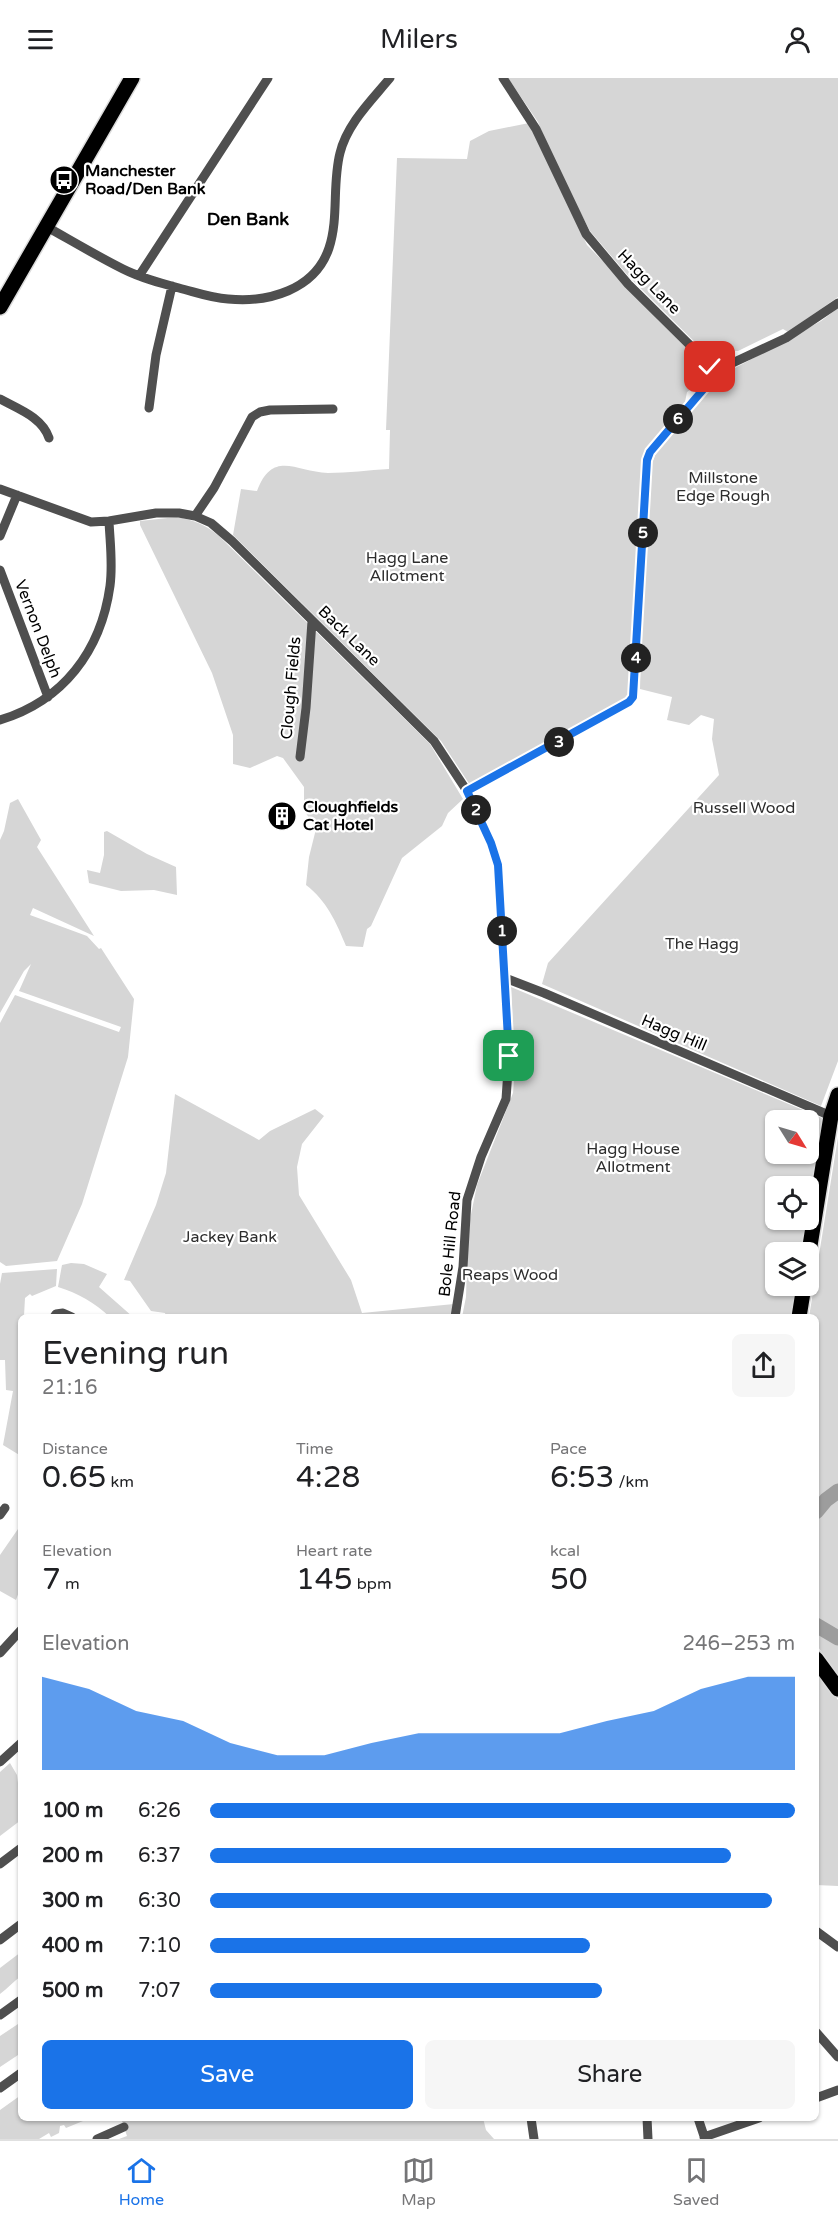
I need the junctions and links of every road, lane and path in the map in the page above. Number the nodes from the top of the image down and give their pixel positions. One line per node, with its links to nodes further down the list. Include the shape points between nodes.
1 (132, 78): 5 (main road)
2 (268, 78): 6 (street)
3 (390, 78): 7 (street, via 356,120 343,144 337,168 332,239 312,276 285,292 247,299 227,299)
4 (503, 78): 10 (street, Hagg Lane, via 540,135 586,234 628,284 708,363)
5 (47, 227): 6 (street); 9 (main road)
6 (139, 276): 7 (street)
7 (172, 286): 12 (street)
8 (838, 303): 10 (street, via 786,338)
9 (0, 307)
10 (711, 373): 25 (street, via 707,385 647,460 633,697)
11 (0, 399): 14 (street, via 39,421)
12 (149, 408)
13 (333, 409): 17 (street, via 270,410 252,417)
14 (49, 438)
15 (0, 489): 16 (street)
16 (17, 495): 18 (street, via 91,522); 19 (street)
17 (195, 516): 18 (street, via 156,513); 21 (street, Back Lane, via 222,532)
18 (109, 521): 22 (street, via 112,564 105,611 81,663)
19 (0, 537)
20 (0, 570): 22 (street, Vernon Delph)
21 (312, 621): 24 (street, Clough Fields); 25 (street, Back Lane, via 434,741)
22 (48, 698): 23 (street)
23 (0, 720)
24 (300, 757)
25 (467, 791): 26 (street, Bole Hill Road, via 498,865)
26 (505, 978): 28 (street, Hagg Hill); 31 (street, Bole Hill Road, via 509,1056 506,1099 467,1200)
27 (838, 1095): 28 (main road)
28 (831, 1116): 29 (main road)
29 (811, 1242)
30 (802, 1296): 32 (main road)
31 (455, 1314)
32 (799, 1314)
33 (18, 1633): 34 (street)
34 (0, 1653)
35 (819, 1663): 36 (main road)
36 (838, 1689)
37 (18, 1746): 38 (street)
38 (0, 1762)
39 (18, 1850): 40 (street)
40 (0, 1864)
41 (18, 1926): 43 (street)
42 (819, 1933): 44 (street)
43 (0, 1940)
44 (838, 1947)
45 (18, 2002): 46 (street)
46 (0, 2015)
47 (819, 2035): 48 (street)
48 (838, 2057)
49 (18, 2075): 50 (street)
50 (0, 2088)
51 (838, 2091): 52 (street)
52 (819, 2097)
53 (534, 2121): 60 (street)
54 (648, 2121): 61 (street)
55 (699, 2121): 58 (street)
56 (751, 2121): 58 (street)
57 (124, 2127): 59 (street)
58 (704, 2138)
59 (97, 2139)
60 (534, 2139)
61 (648, 2139)

